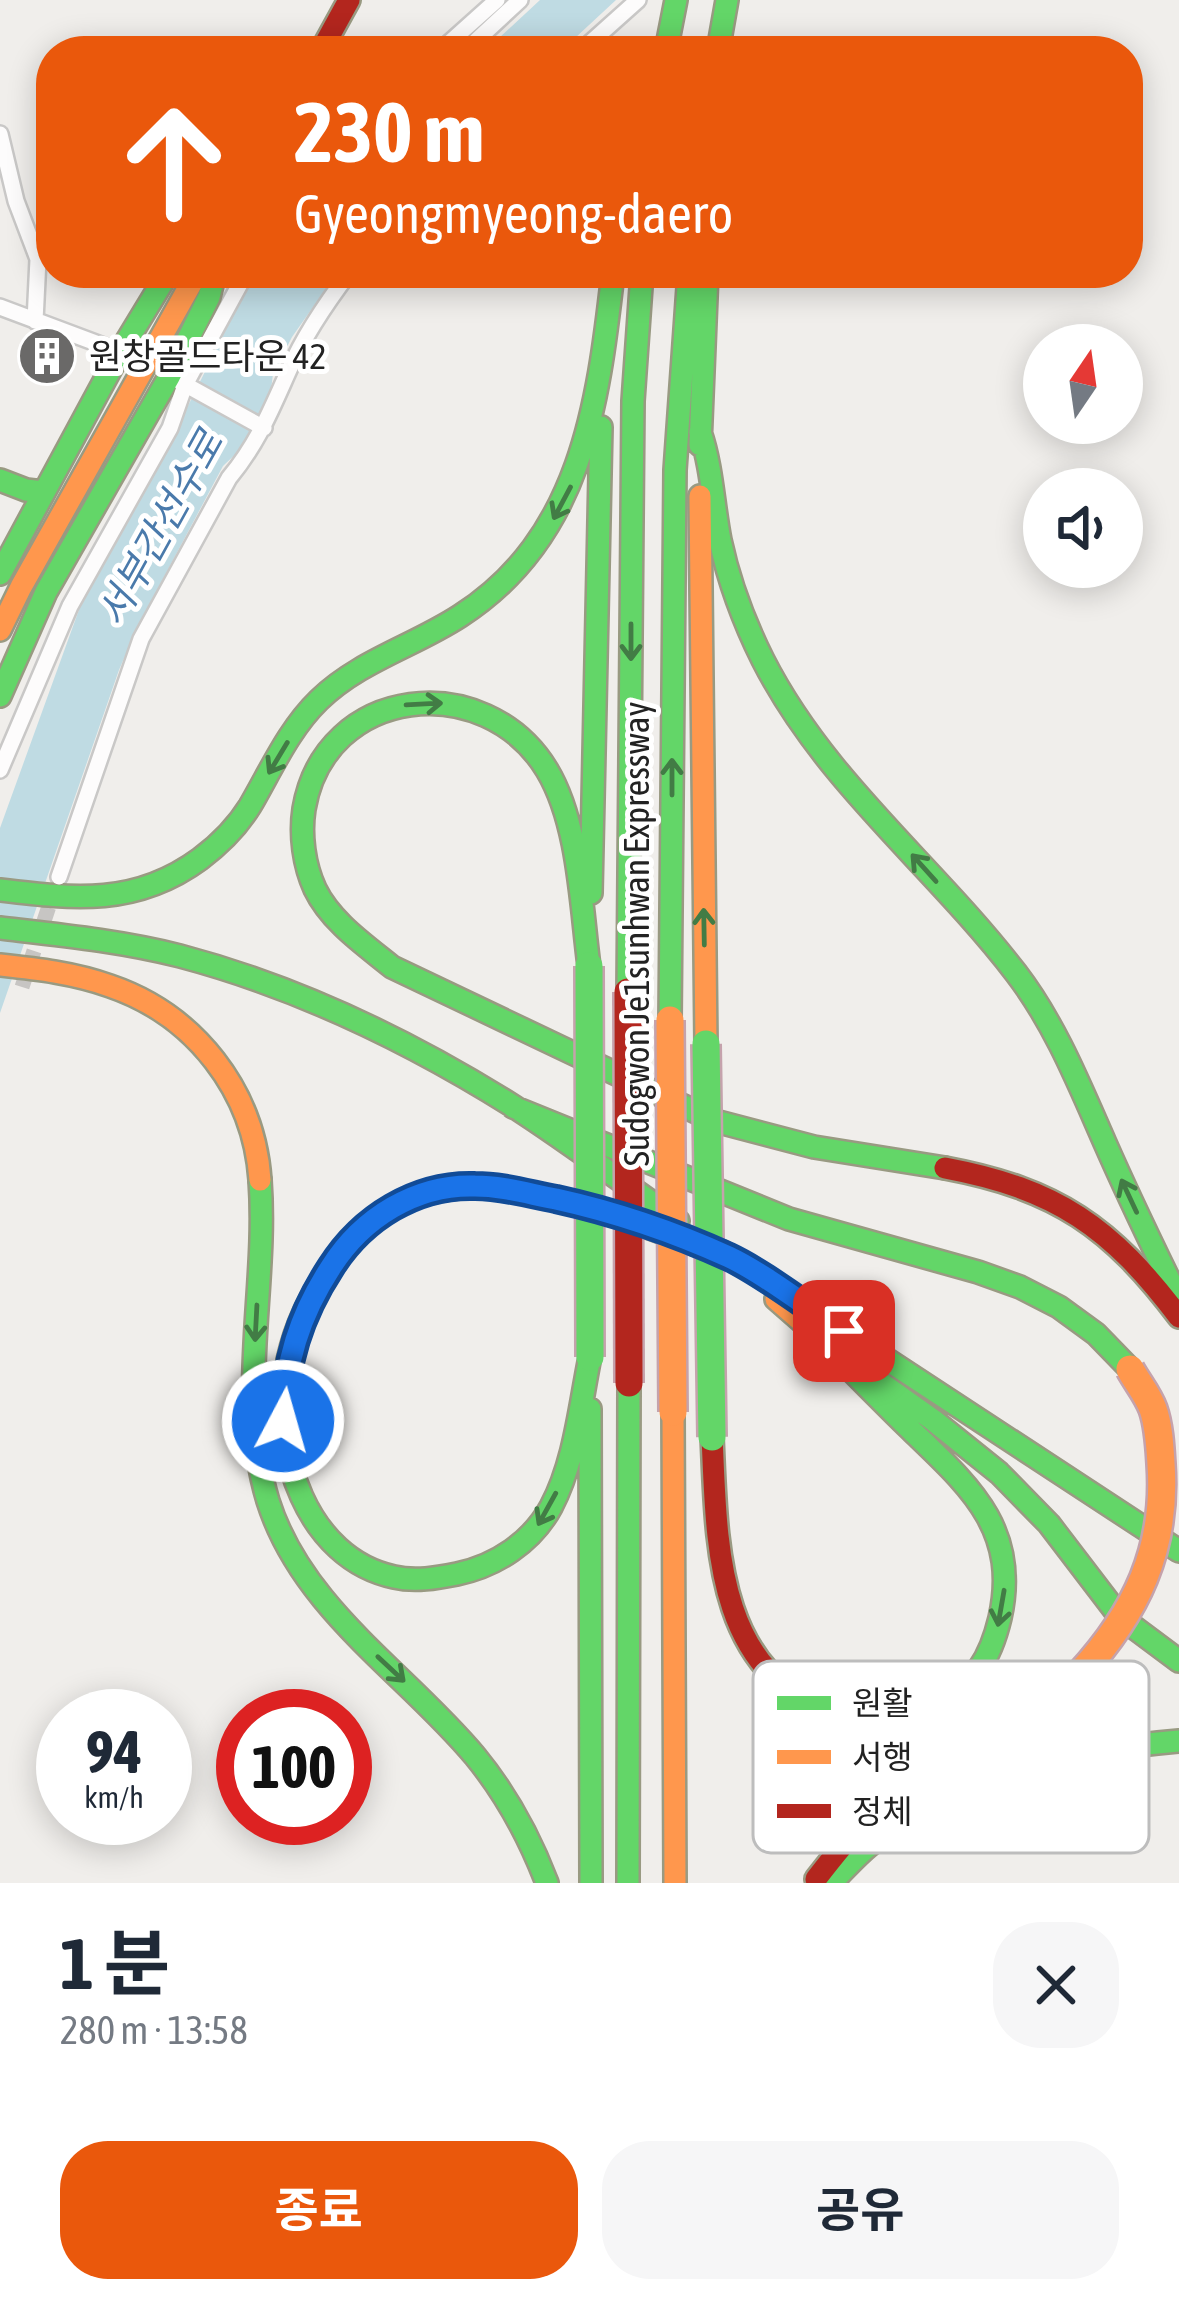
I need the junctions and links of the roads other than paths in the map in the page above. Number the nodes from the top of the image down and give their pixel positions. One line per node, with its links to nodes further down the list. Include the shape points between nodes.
1 (496, 0): 7 (street)
2 (520, 0): 8 (street)
3 (638, 0): 9 (street)
4 (676, 0): 10 (main road)
5 (338, 7): 6 (main road)
6 (327, 36)
7 (456, 36)
8 (480, 36)
9 (598, 36)
10 (669, 36)
11 (0, 134): 12 (street)
12 (36, 255)
13 (37, 288): 24 (street)
14 (159, 288): 26 (main road)
15 (189, 288): 33 (main road)
16 (211, 288): 27 (main road)
17 (237, 288): 27 (street)
18 (338, 288): 28 (street)
19 (611, 288): 25 (main road)
20 (641, 288): 58 (main road, Sudogwon Je1sunhwan Expressway, one-way to 58, bridge, via 628,992)
21 (688, 288): 59 (main road, Sudogwon Je1sunhwan Expressway, one-way to 21, bridge, via 674,470)
22 (706, 288): 29 (main road)
23 (0, 307): 24 (street)
24 (35, 321): 26 (street)
25 (604, 351): 36 (main road, one-way to 36, via 591,423 562,507 505,582 319,700 234,828 193,864 142,890 87,897); 40 (main road)
26 (120, 352): 31 (main road)
27 (183, 384): 28 (street); 34 (main road, via 46,592); 35 (street, via 170,428 70,606)
28 (261, 426): 36 (street, via 141,640)
29 (700, 432): 43 (main road, one-way to 29, via 1044,1015 991,942 820,753 784,697 737,593); 48 (main road, one-way to 29, bridge, via 724,1568 712,1437)
30 (0, 480): 31 (main road)
31 (43, 492): 32 (main road)
32 (0, 574)
33 (0, 630)
34 (0, 696)
35 (0, 770)
36 (52, 886): 37 (main road)
37 (0, 890)
38 (0, 928): 41 (main road, via 205,963 348,1017)
39 (11, 966): 56 (main road, one-way to 56, via 108,982 152,1003 218,1065 244,1108 263,1206 256,1425 277,1526 327,1606 499,1785)
40 (589, 966): 44 (main road, one-way to 40, via 1148,1274 1057,1202 950,1168 761,1137 715,1121 392,967 316,891 304,856 299,822 322,755 370,714 409,704 448,703 515,734 560,796); 46 (main road, bridge)
41 (513, 1107): 42 (main road); 50 (main road, bridge, via 799,1223 1008,1281 1051,1300 1109,1344 1153,1409 1169,1497 1155,1569)
42 (732, 1258): 45 (main road); 46 (main road, one-way to 42, via 563,1476 544,1519 490,1564 412,1582 379,1574 343,1556 301,1498 283,1421 294,1338 335,1259 396,1203 471,1185 506,1188 605,1210); 47 (main road)
43 (1179, 1302)
44 (1179, 1317)
45 (826, 1345): 49 (main road, one-way to 49, bridge, via 956,1471 997,1533 1007,1568); 51 (main road, via 1001,1474 1115,1612)
46 (590, 1357): 57 (main road)
47 (1179, 1551)
48 (758, 1661)
49 (985, 1661)
50 (1094, 1661)
51 (1179, 1661)
52 (1179, 1741): 53 (main road)
53 (1149, 1744)
54 (835, 1853): 60 (main road, bridge)
55 (862, 1853): 61 (main road)
56 (547, 1883)
57 (591, 1883)
58 (628, 1883)
59 (675, 1883)
60 (814, 1883)
61 (830, 1883)

